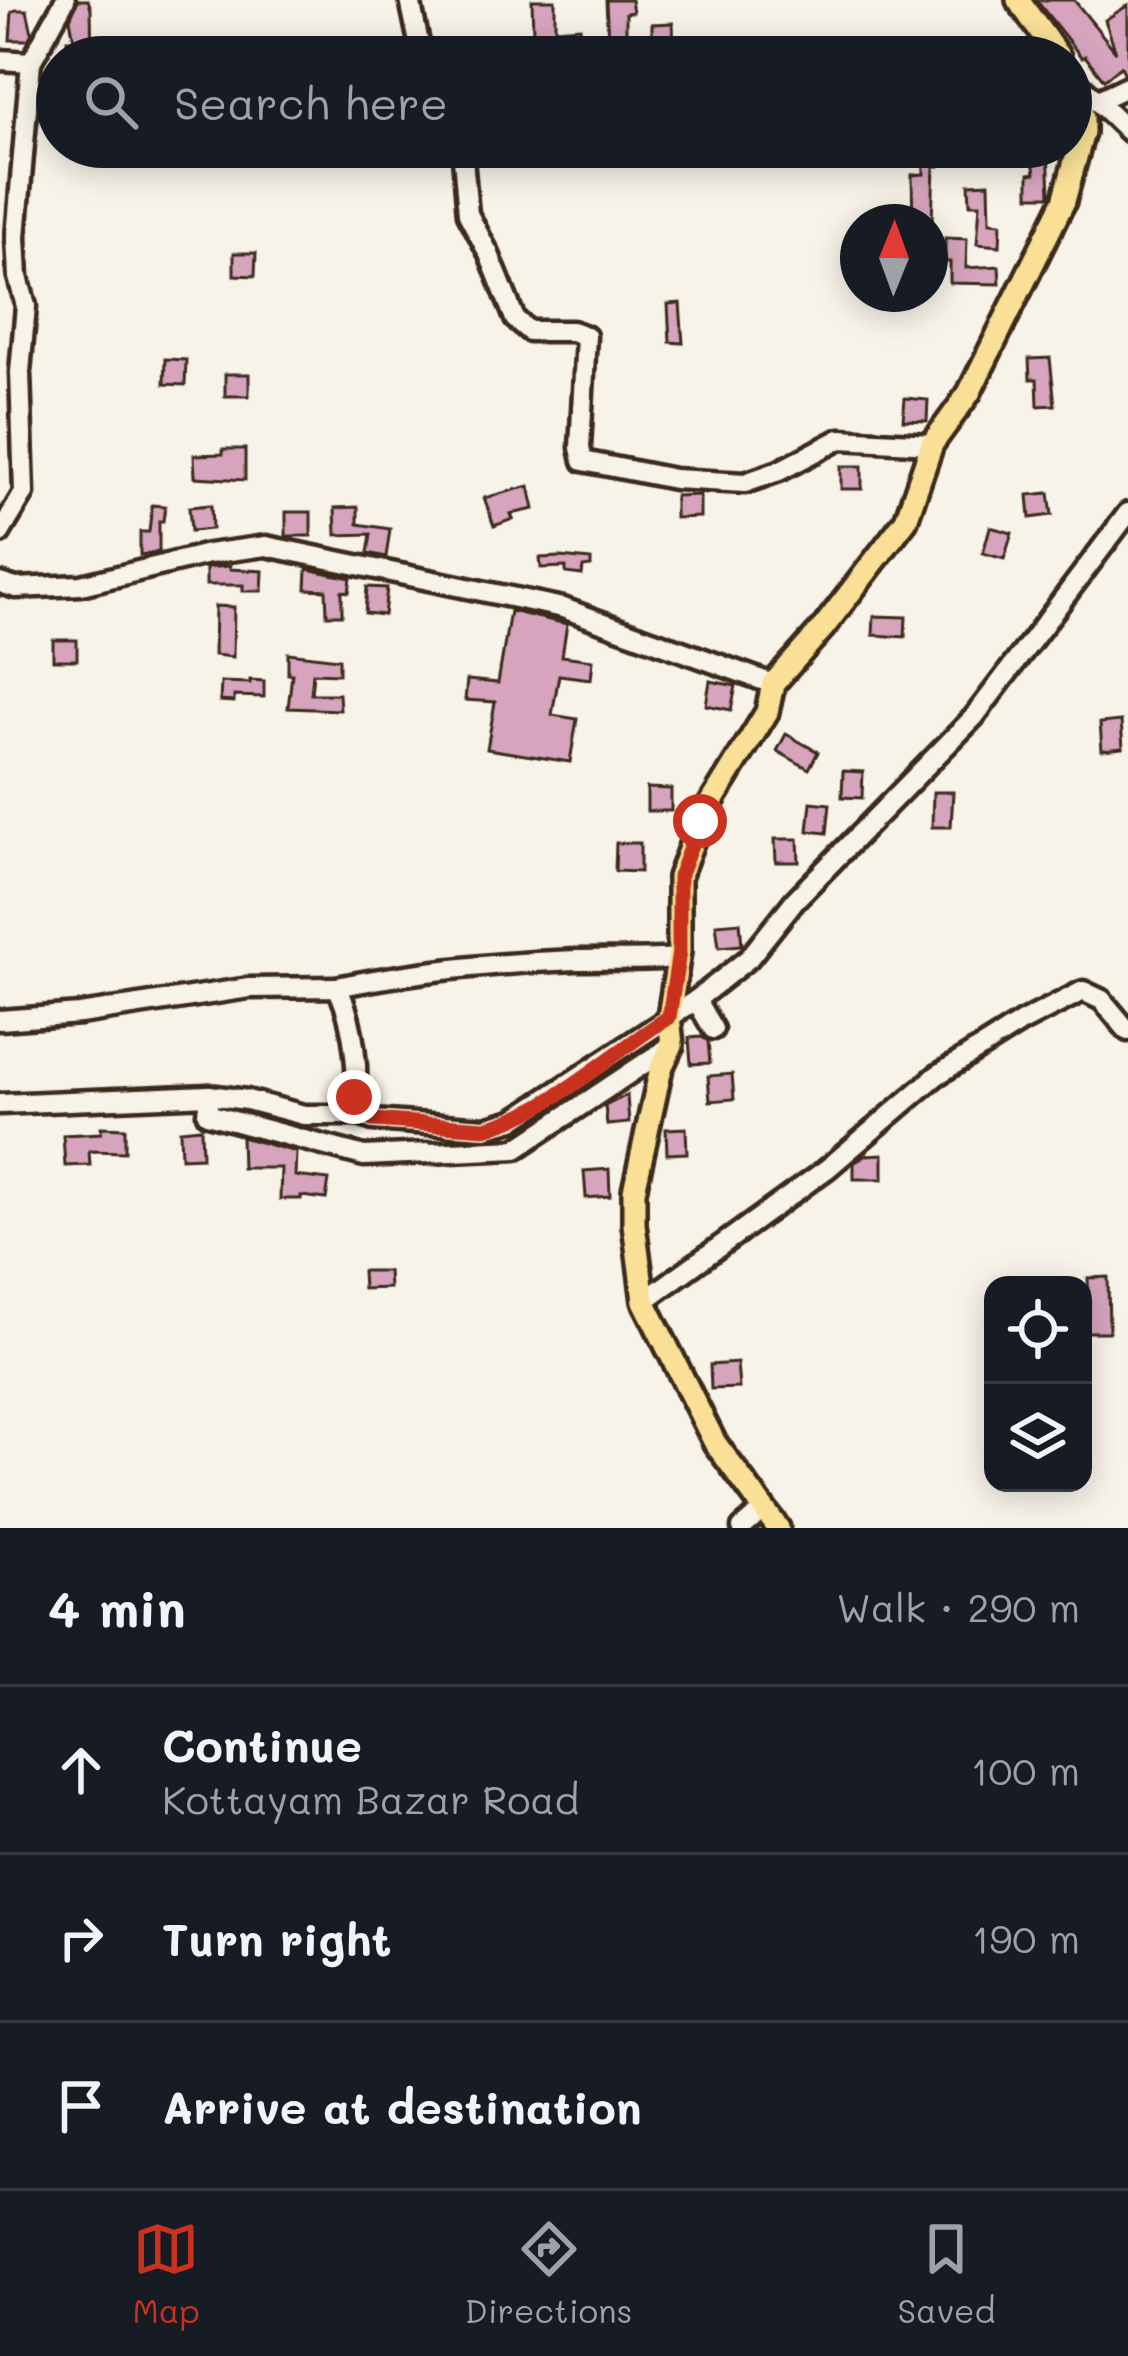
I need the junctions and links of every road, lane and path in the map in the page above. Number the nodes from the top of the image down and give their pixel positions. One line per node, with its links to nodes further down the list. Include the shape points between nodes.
1 (65, 0): 4 (street)
2 (410, 0): 5 (street)
3 (1018, 0): 6 (main road)
4 (45, 36)
5 (418, 36)
6 (1044, 36)
7 (36, 53): 9 (street)
8 (0, 60): 9 (street)
9 (31, 62): 18 (street, via 16,237 26,306 24,493)
10 (1128, 86): 12 (street)
11 (1092, 96): 12 (street)
12 (1096, 100): 13 (street)
13 (1128, 131)
14 (464, 168): 16 (street, via 468,214 515,319 529,332 586,336 583,461 745,483 840,440)
15 (1073, 168): 16 (main road, via 969,393)
16 (932, 444): 20 (main road, via 906,520)
17 (1128, 513): 23 (street, via 974,717 749,958)
18 (0, 533)
19 (0, 583): 20 (street, via 81,585 266,546 562,608)
20 (773, 684): 21 (main road, via 767,712 700,821 679,877)
21 (678, 958): 22 (street, via 404,974); 25 (main road)
22 (337, 987): 24 (street, via 249,988); 30 (street)
23 (696, 1000): 25 (street); 26 (street)
24 (0, 1020)
25 (670, 1028): 28 (street, via 516,1149 493,1153 364,1156 207,1114); 30 (street, via 501,1124 434,1126); 31 (main road, via 634,1191)
26 (713, 1029)
27 (1128, 1031): 31 (street, via 1083,991 1022,1022 936,1076 828,1168)
28 (209, 1095): 29 (street); 30 (street, via 304,1115)
29 (0, 1104)
30 (359, 1115)
31 (644, 1301): 32 (main road, via 715,1443)
32 (764, 1509): 33 (street); 34 (main road)
33 (742, 1528)
34 (778, 1528)

